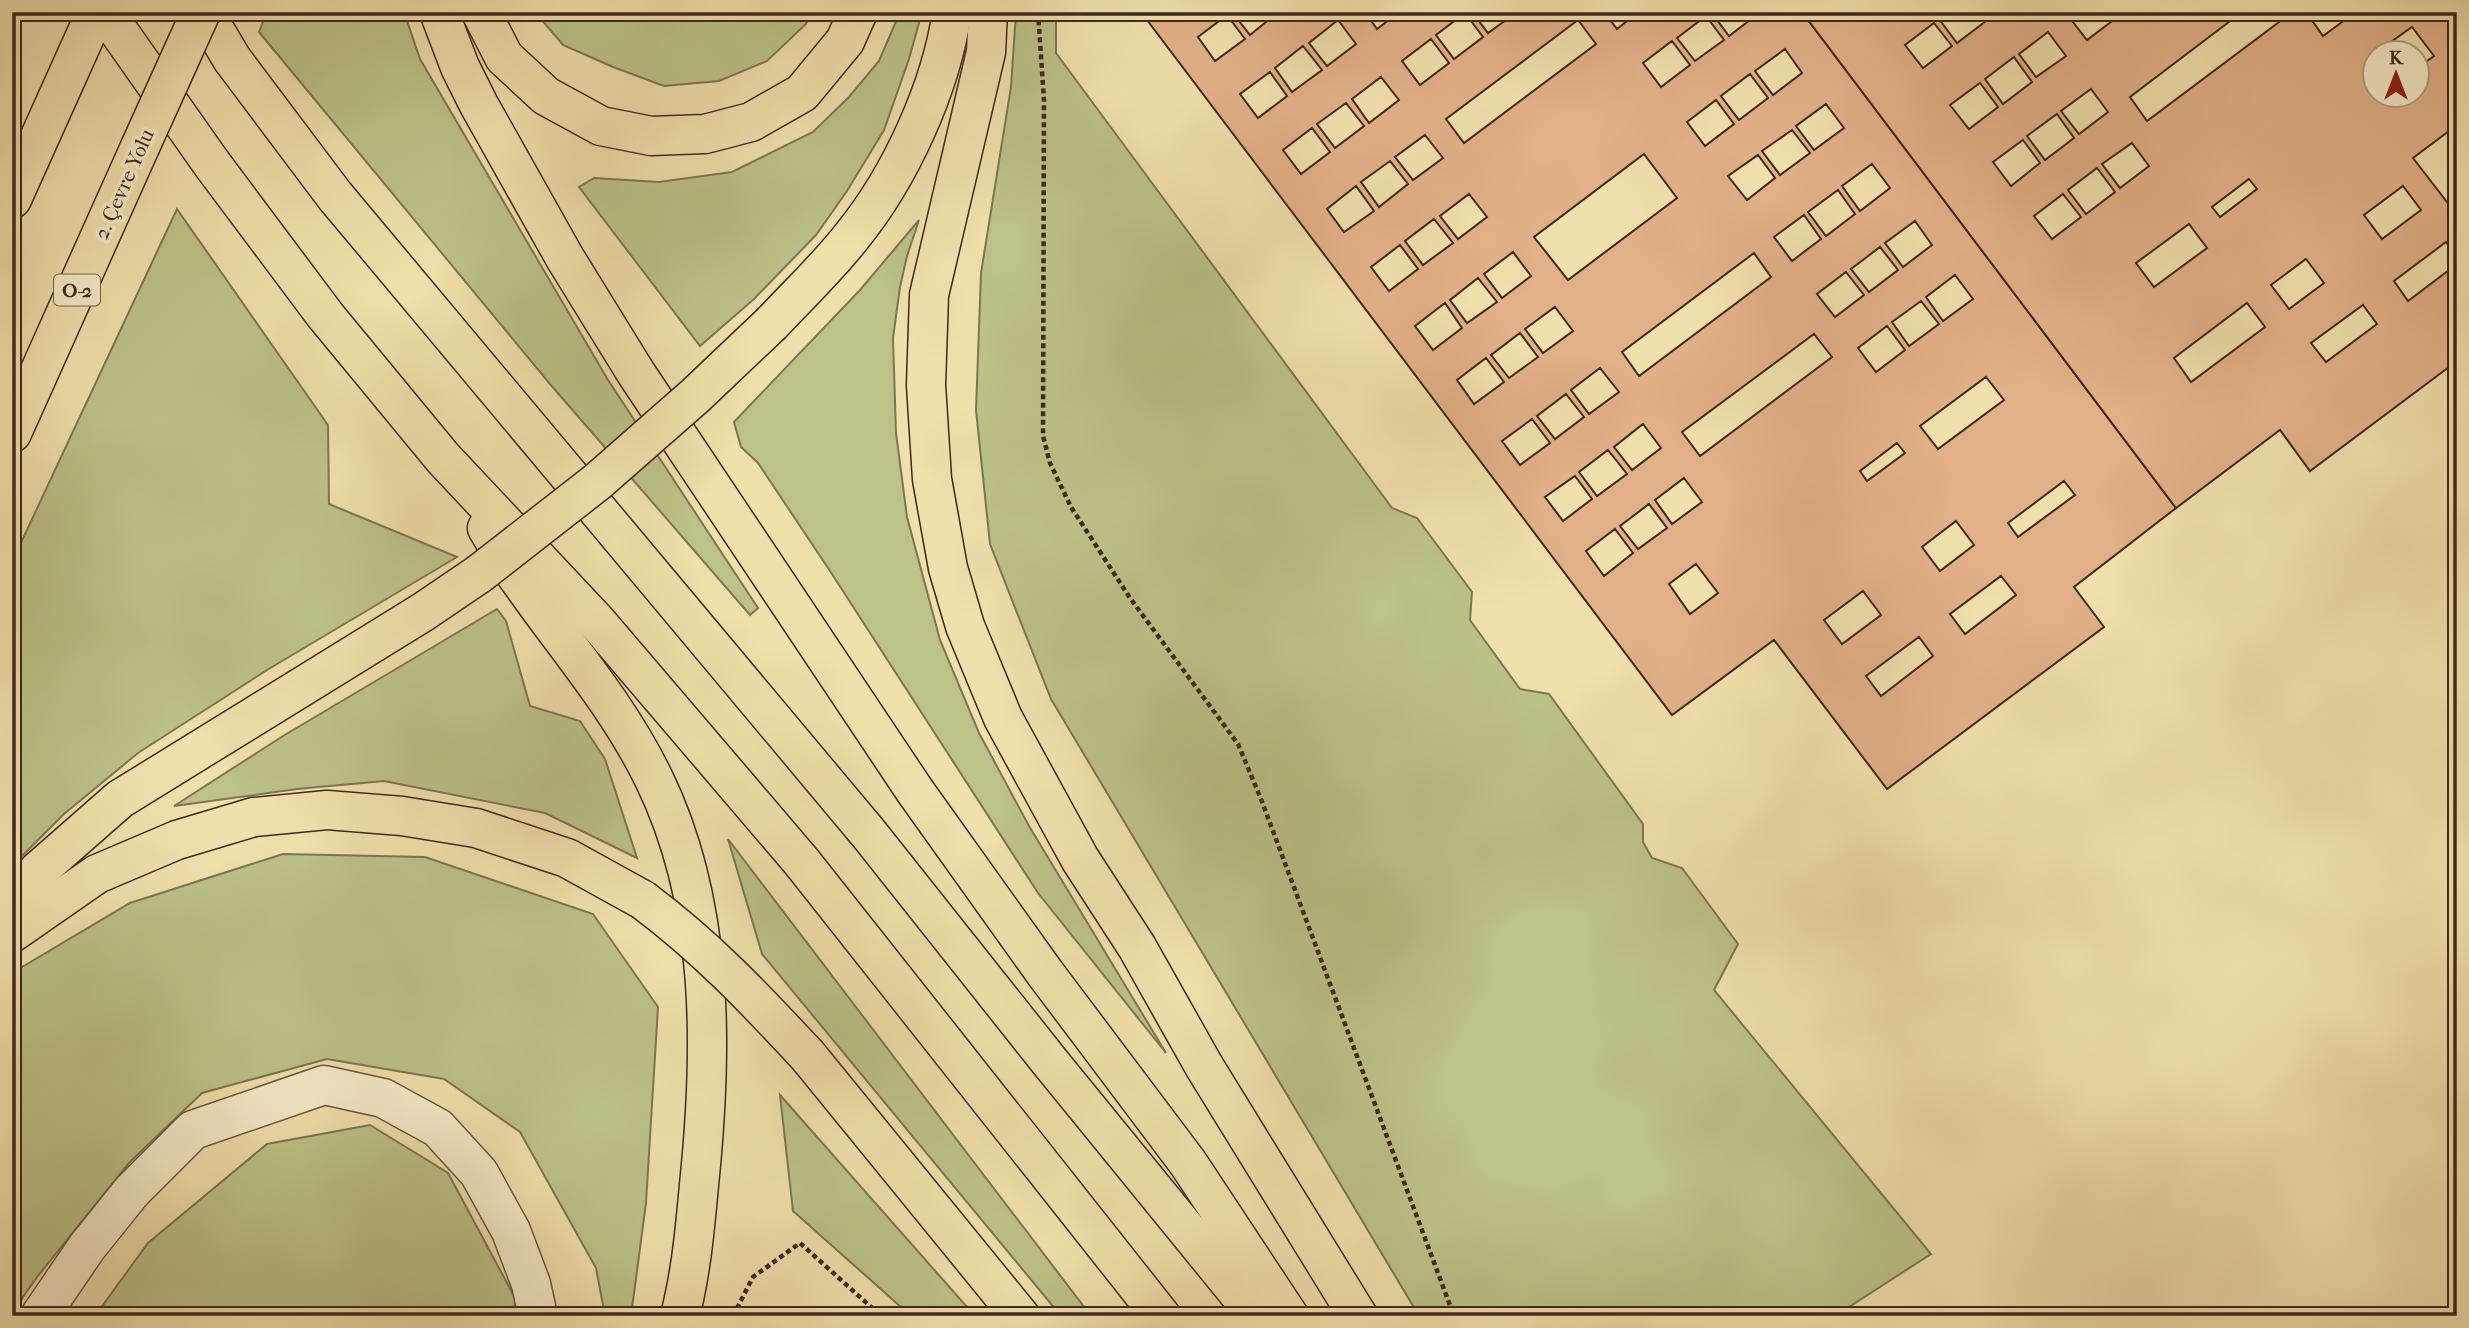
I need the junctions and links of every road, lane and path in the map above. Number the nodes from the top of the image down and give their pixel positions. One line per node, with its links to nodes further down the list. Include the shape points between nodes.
1 (96, 12): 10 (highway)
2 (105, 12): 12 (highway, via 325,315)
3 (202, 12): 11 (highway, 2. Çevre Yolu / O-2, bridge); 22 (highway, via 335,197 869,834)
4 (439, 12): 23 (highway, via 479,105 636,373 915,791 1188,1163)
5 (481, 12): 6 (highway, via 504,57 546,96 601,126 651,136 705,134 751,122 802,93 845,41)
6 (858, 12)
7 (951, 12): 13 (highway, bridge, via 948,39 925,107 892,180 852,237 772,324 597,482 480,574 120,799)
8 (988, 12): 24 (highway, via 986,52 929,295 926,385 932,479 948,568 965,626 1003,718 1204,1066)
9 (1038, 12): 25 (path, via 1044,100 1043,436 1050,463 1071,507 1130,598 1238,744)
10 (12, 199)
11 (12, 433)
12 (443, 458): 17 (highway, via 519,580 606,695 654,779 681,847 704,966 709,1023 705,1128); 21 (highway, via 597,622 801,861)
13 (12, 898)
14 (12, 933): 20 (highway, bridge, via 97,874 177,840 254,817 327,810 402,816 476,828 567,858 643,900 736,979 808,1056)
15 (40, 1316): 16 (street, via 125,1200 193,1130 324,1085 383,1098 438,1128 480,1173 511,1231)
16 (538, 1316)
17 (680, 1316)
18 (733, 1316): 19 (path, via 752,1278 800,1243)
19 (881, 1316)
20 (1020, 1316)
21 (1161, 1316)
22 (1257, 1316)
23 (1289, 1316)
24 (1357, 1316)
25 (1454, 1316)

